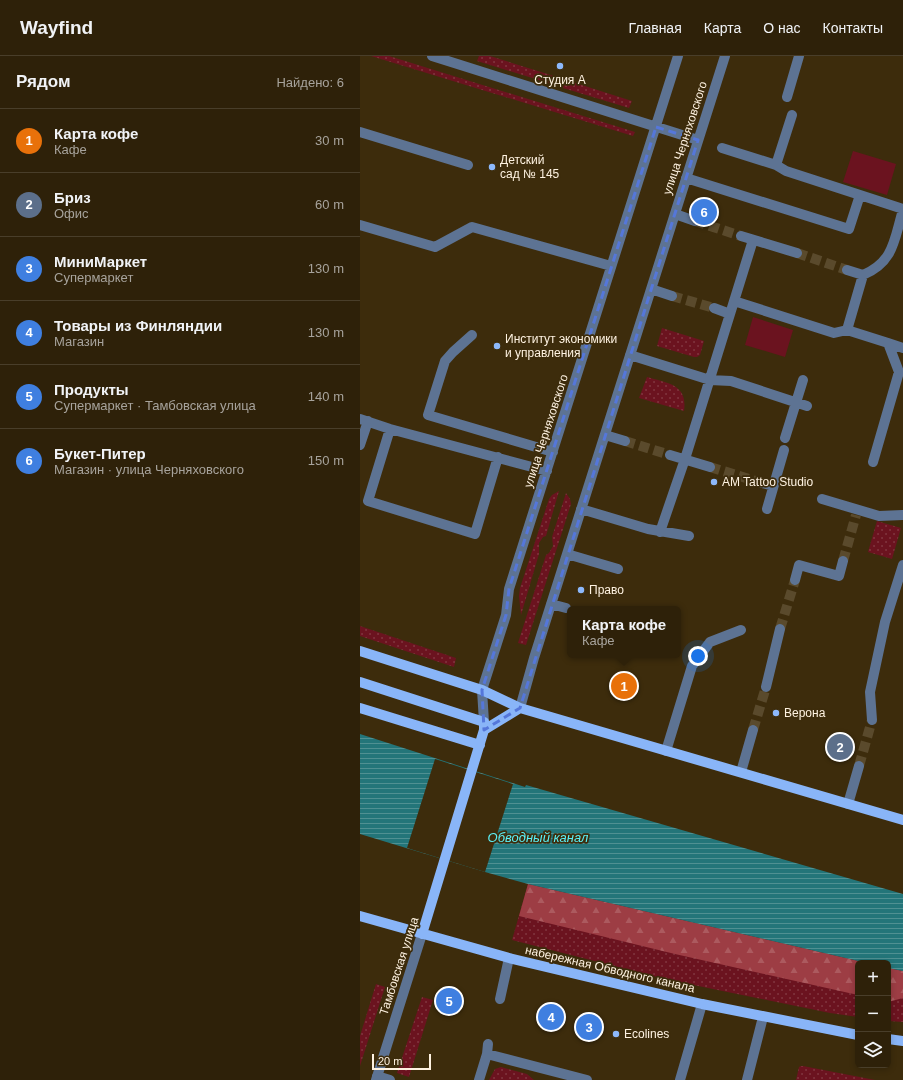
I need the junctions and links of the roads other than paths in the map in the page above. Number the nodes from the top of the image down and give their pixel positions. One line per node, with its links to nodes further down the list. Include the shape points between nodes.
1 (432, 56): 5 (street)
2 (678, 56): 8 (street, улица Черняховского)
3 (725, 56): 10 (street, улица Черняховского)
4 (800, 56): 6 (street)
5 (444, 58): 8 (street)
6 (787, 97)
7 (792, 115): 13 (street)
8 (656, 127): 10 (street); 23 (street, улица Черняховского)
9 (360, 132): 12 (street)
10 (698, 140): 14 (street, улица Черняховского)
11 (722, 148): 13 (street)
12 (468, 165)
13 (776, 165): 15 (street, via 786,171)
14 (686, 178): 15 (street, via 848,229); 17 (street, улица Черняховского)
15 (860, 195): 16 (street)
16 (903, 210): 25 (street, via 890,254 882,263)
17 (675, 214): 18 (street); 26 (street, улица Черняховского)
18 (695, 221)
19 (360, 225): 23 (street, via 435,248 472,227)
20 (741, 236): 21 (street)
21 (753, 240): 22 (street); 28 (street)
22 (797, 253)
23 (611, 266): 47 (street, улица Черняховского)
24 (847, 270): 25 (street)
25 (863, 275): 31 (street)
26 (651, 289): 27 (street); 35 (street, улица Черняховского)
27 (672, 296)
28 (734, 302): 30 (street); 31 (street, via 834,333)
29 (714, 308): 30 (street)
30 (730, 314): 36 (street)
31 (847, 330): 33 (street)
32 (472, 335): 47 (street, via 445,361 428,415)
33 (888, 343): 34 (street); 51 (street, via 899,372)
34 (903, 348)
35 (630, 355): 36 (street); 42 (street, улица Черняховского)
36 (710, 380): 38 (street, via 731,381); 50 (street)
37 (803, 380): 38 (street)
38 (796, 402): 39 (street); 43 (street)
39 (807, 406)
40 (364, 420): 41 (street); 45 (street)
41 (390, 429): 49 (street); 49 (street, via 368,501 474,534)
42 (605, 434): 44 (street); 57 (street, улица Черняховского)
43 (785, 438)
44 (626, 441)
45 (360, 446)
46 (784, 450): 55 (street)
47 (553, 452): 53 (street, улица Черняховского)
48 (670, 455): 50 (street)
49 (498, 457): 53 (street)
50 (685, 459): 52 (street); 60 (street)
51 (873, 462)
52 (710, 467)
53 (547, 471): 74 (street, улица Черняховского, via 509,589 506,615)
54 (759, 482): 55 (street)
55 (773, 486): 58 (street)
56 (822, 499): 59 (street, via 857,512 879,516)
57 (582, 509): 60 (street); 62 (street, улица Черняховского)
58 (766, 509)
59 (903, 514)
60 (660, 532): 61 (street)
61 (689, 536)
62 (567, 554): 65 (street); 67 (street, улица Черняховского)
63 (843, 561): 66 (street, via 839,576 799,565)
64 (903, 565): 77 (street, via 885,622 870,692)
65 (618, 569)
66 (795, 580)
67 (551, 604): 68 (street); 76 (street, улица Черняховского)
68 (566, 608)
69 (780, 629): 73 (street)
70 (741, 630): 81 (street, via 710,642 692,666)
71 (360, 651): 74 (main road)
72 (360, 682): 78 (main road)
73 (766, 687)
74 (482, 690): 76 (main road); 78 (street, улица Черняховского)
75 (360, 708): 80 (main road)
76 (520, 708): 78 (main road); 81 (main road)
77 (872, 720)
78 (484, 726): 80 (main road, улица Черняховского)
79 (753, 730): 84 (street)
80 (480, 745): 83 (main road, улица Черняховского)
81 (666, 751): 84 (main road)
82 (859, 766): 85 (street)
83 (472, 770): 88 (main road, Тамбовская улица)
84 (741, 772): 85 (main road)
85 (848, 804): 86 (main road)
86 (903, 820)
87 (360, 916): 88 (main road, набережная Обводного канала)
88 (422, 934): 89 (main road, набережная Обводного канала); 97 (street, Тамбовская улица)
89 (509, 958): 90 (street); 91 (main road, набережная Обводного канала)
90 (500, 999)
91 (702, 1004): 92 (main road, набережная Обводного канала); 101 (street)
92 (763, 1017): 93 (main road, набережная Обводного канала); 102 (street)
93 (855, 1034)
94 (891, 1039): 95 (main road)
95 (903, 1041)
96 (551, 1076): 99 (street, via 488,1049); 100 (street)
97 (377, 1078): 98 (street)
98 (390, 1080)
99 (479, 1080)
100 (587, 1080)
101 (680, 1080)
102 (746, 1080)

